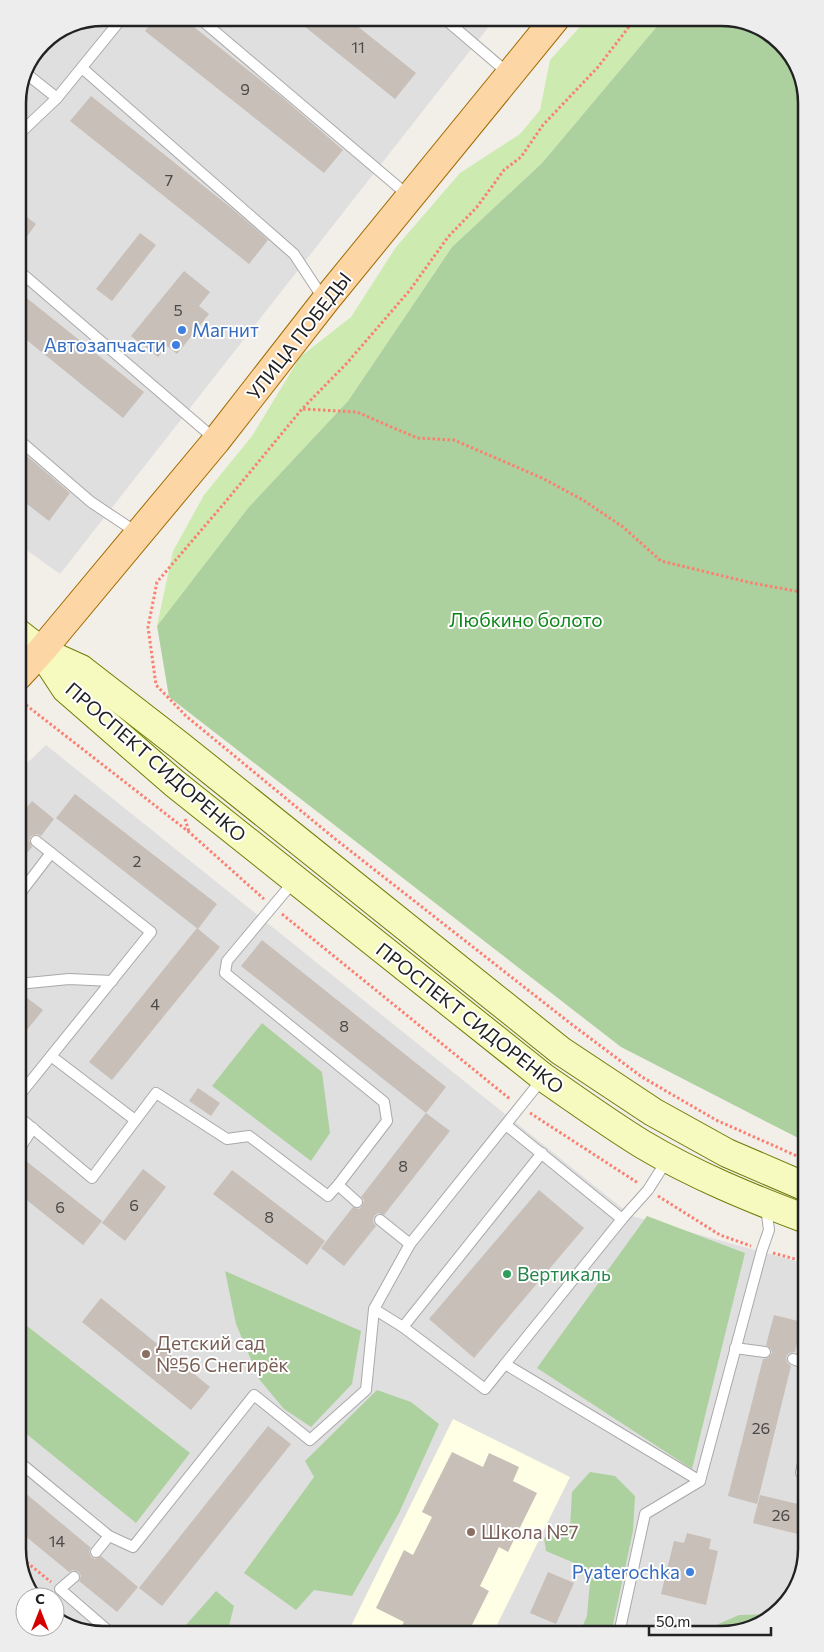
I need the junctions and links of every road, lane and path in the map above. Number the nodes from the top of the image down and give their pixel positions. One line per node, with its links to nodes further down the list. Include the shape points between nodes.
1 (116, 26): 6 (lane)
2 (209, 26): 11 (lane)
3 (453, 26): 7 (lane)
4 (549, 26): 7 (main road, УЛИЦА ПОБЕДЫ)
5 (630, 26): 14 (path, via 598,67 543,125 521,156 504,170 477,207 448,237 410,290 347,363)
6 (82, 68): 9 (lane); 13 (lane, via 294,254)
7 (510, 75): 11 (main road, УЛИЦА ПОБЕДЫ)
8 (31, 77): 9 (lane)
9 (57, 98): 10 (lane)
10 (26, 127)
11 (410, 198): 13 (main road, УЛИЦА ПОБЕДЫ)
12 (26, 277): 15 (lane)
13 (325, 301): 15 (main road, УЛИЦА ПОБЕДЫ)
14 (302, 408): 18 (path, via 357,412 416,438 454,440 542,478 582,500 623,528 661,561); 40 (path, via 157,582 148,627 156,685 186,716 334,838 642,1077 716,1120)
15 (216, 441): 17 (main road, УЛИЦА ПОБЕДЫ)
16 (26, 446): 17 (lane, via 91,502)
17 (139, 534): 20 (main road, УЛИЦА ПОБЕДЫ)
18 (798, 592)
19 (26, 639): 20 (main road)
20 (41, 651): 21 (main road, УЛИЦА ПОБЕДЫ); 25 (main road, ПРОСПЕКТ СИДОРЕНКО, via 66,688 174,782); 42 (main road, ПРОСПЕКТ СИДОРЕНКО, via 81,668 561,1051 653,1112 727,1154)
21 (26, 667)
22 (26, 705): 27 (path, via 189,832)
23 (36, 841): 24 (lane)
24 (51, 853): 26 (lane); 28 (lane, via 151,932)
25 (296, 880): 27 (lane); 31 (main road, ПРОСПЕКТ СИДОРЕНКО)
26 (26, 886)
27 (273, 907): 33 (path); 44 (lane, via 227,961 225,973 384,1102 387,1121)
28 (112, 981): 29 (lane); 30 (lane)
29 (26, 983)
30 (51, 1056): 32 (lane); 34 (lane)
31 (543, 1077): 33 (lane); 41 (main road, ПРОСПЕКТ СИДОРЕНКО, via 592,1112)
32 (26, 1087)
33 (520, 1106): 36 (lane); 45 (path)
34 (135, 1120): 37 (lane, via 92,1178); 44 (lane, via 156,1093 227,1140 249,1136 328,1196)
35 (26, 1122): 37 (lane)
36 (506, 1125): 39 (lane); 51 (lane)
37 (33, 1128): 38 (lane)
38 (26, 1139)
39 (542, 1154): 49 (lane); 55 (lane)
40 (798, 1156)
41 (669, 1158): 45 (lane); 47 (main road, ПРОСПЕКТ СИДОРЕНКО)
42 (774, 1174): 43 (main road, ПРОСПЕКТ СИДОРЕНКО); 47 (main road)
43 (798, 1184)
44 (338, 1185): 46 (lane)
45 (648, 1190): 49 (lane); 52 (path, via 720,1235)
46 (357, 1202)
47 (765, 1204): 48 (main road, ПРОСПЕКТ СИДОРЕНКО); 52 (lane, via 769,1230)
48 (798, 1216)
49 (622, 1219): 60 (lane)
50 (380, 1220): 51 (lane)
51 (410, 1244): 54 (lane)
52 (762, 1250): 53 (path); 56 (lane)
53 (798, 1260)
54 (374, 1308): 55 (lane); 63 (lane, via 366,1390 310,1440 254,1395 133,1547)
55 (403, 1327): 60 (lane, via 485,1389)
56 (735, 1348): 57 (lane); 62 (lane)
57 (765, 1352)
58 (793, 1360): 59 (lane)
59 (798, 1362)
60 (505, 1364): 62 (lane)
61 (26, 1468): 63 (lane)
62 (700, 1481): 71 (lane, via 645,1514)
63 (108, 1536): 64 (lane)
64 (96, 1552)
65 (28, 1563): 67 (path)
66 (74, 1577): 68 (lane)
67 (58, 1587)
68 (62, 1587)
69 (65, 1593): 70 (lane)
70 (103, 1626)
71 (621, 1626)

